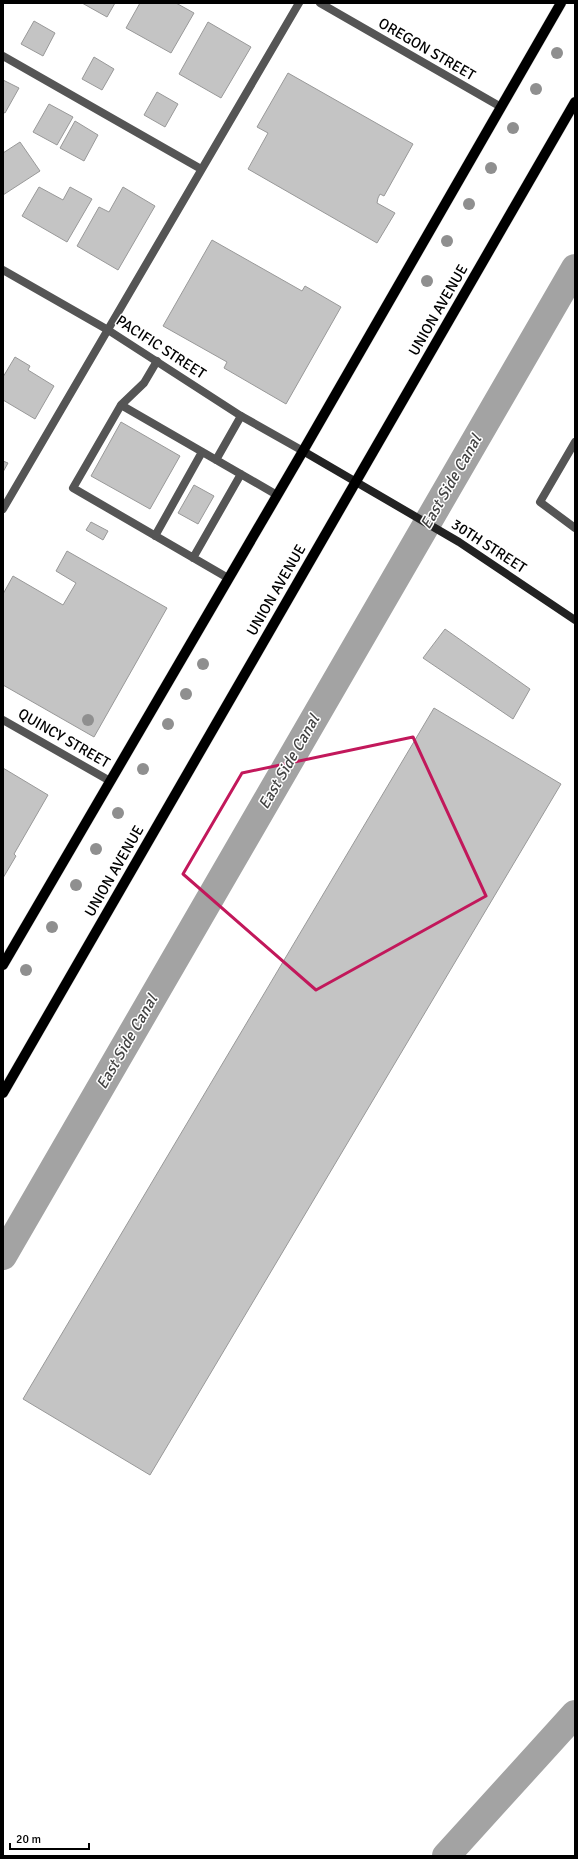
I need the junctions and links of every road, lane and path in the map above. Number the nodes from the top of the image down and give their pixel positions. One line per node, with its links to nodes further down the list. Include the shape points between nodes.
1 (300, 3): 7 (street)
2 (320, 3): 6 (street, OREGON STREET)
3 (559, 3): 6 (main road)
4 (3, 56): 7 (street)
5 (575, 102): 18 (main road, UNION AVENUE)
6 (500, 107): 14 (main road)
7 (201, 169): 9 (street)
8 (3, 270): 9 (street, PACIFIC STREET)
9 (108, 330): 10 (street, PACIFIC STREET); 20 (street)
10 (157, 361): 11 (street, via 144,383); 12 (street, PACIFIC STREET)
11 (121, 404): 15 (street); 22 (street, via 73,488)
12 (241, 416): 14 (street, PACIFIC STREET); 16 (street)
13 (575, 442): 21 (street, via 540,502)
14 (303, 451): 18 (street, 30TH STREET); 19 (main road)
15 (202, 452): 16 (street); 22 (street)
16 (216, 460): 17 (street)
17 (241, 474): 19 (street); 23 (street)
18 (356, 482): 25 (street, 30TH STREET, via 459,542); 29 (main road, UNION AVENUE)
19 (277, 495): 24 (main road)
20 (4, 506)
21 (575, 528)
22 (155, 536): 23 (street)
23 (193, 558): 24 (street)
24 (228, 578): 27 (main road)
25 (575, 620)
26 (3, 720): 27 (street, QUINCY STREET)
27 (110, 781): 28 (main road)
28 (3, 965)
29 (3, 1093)

